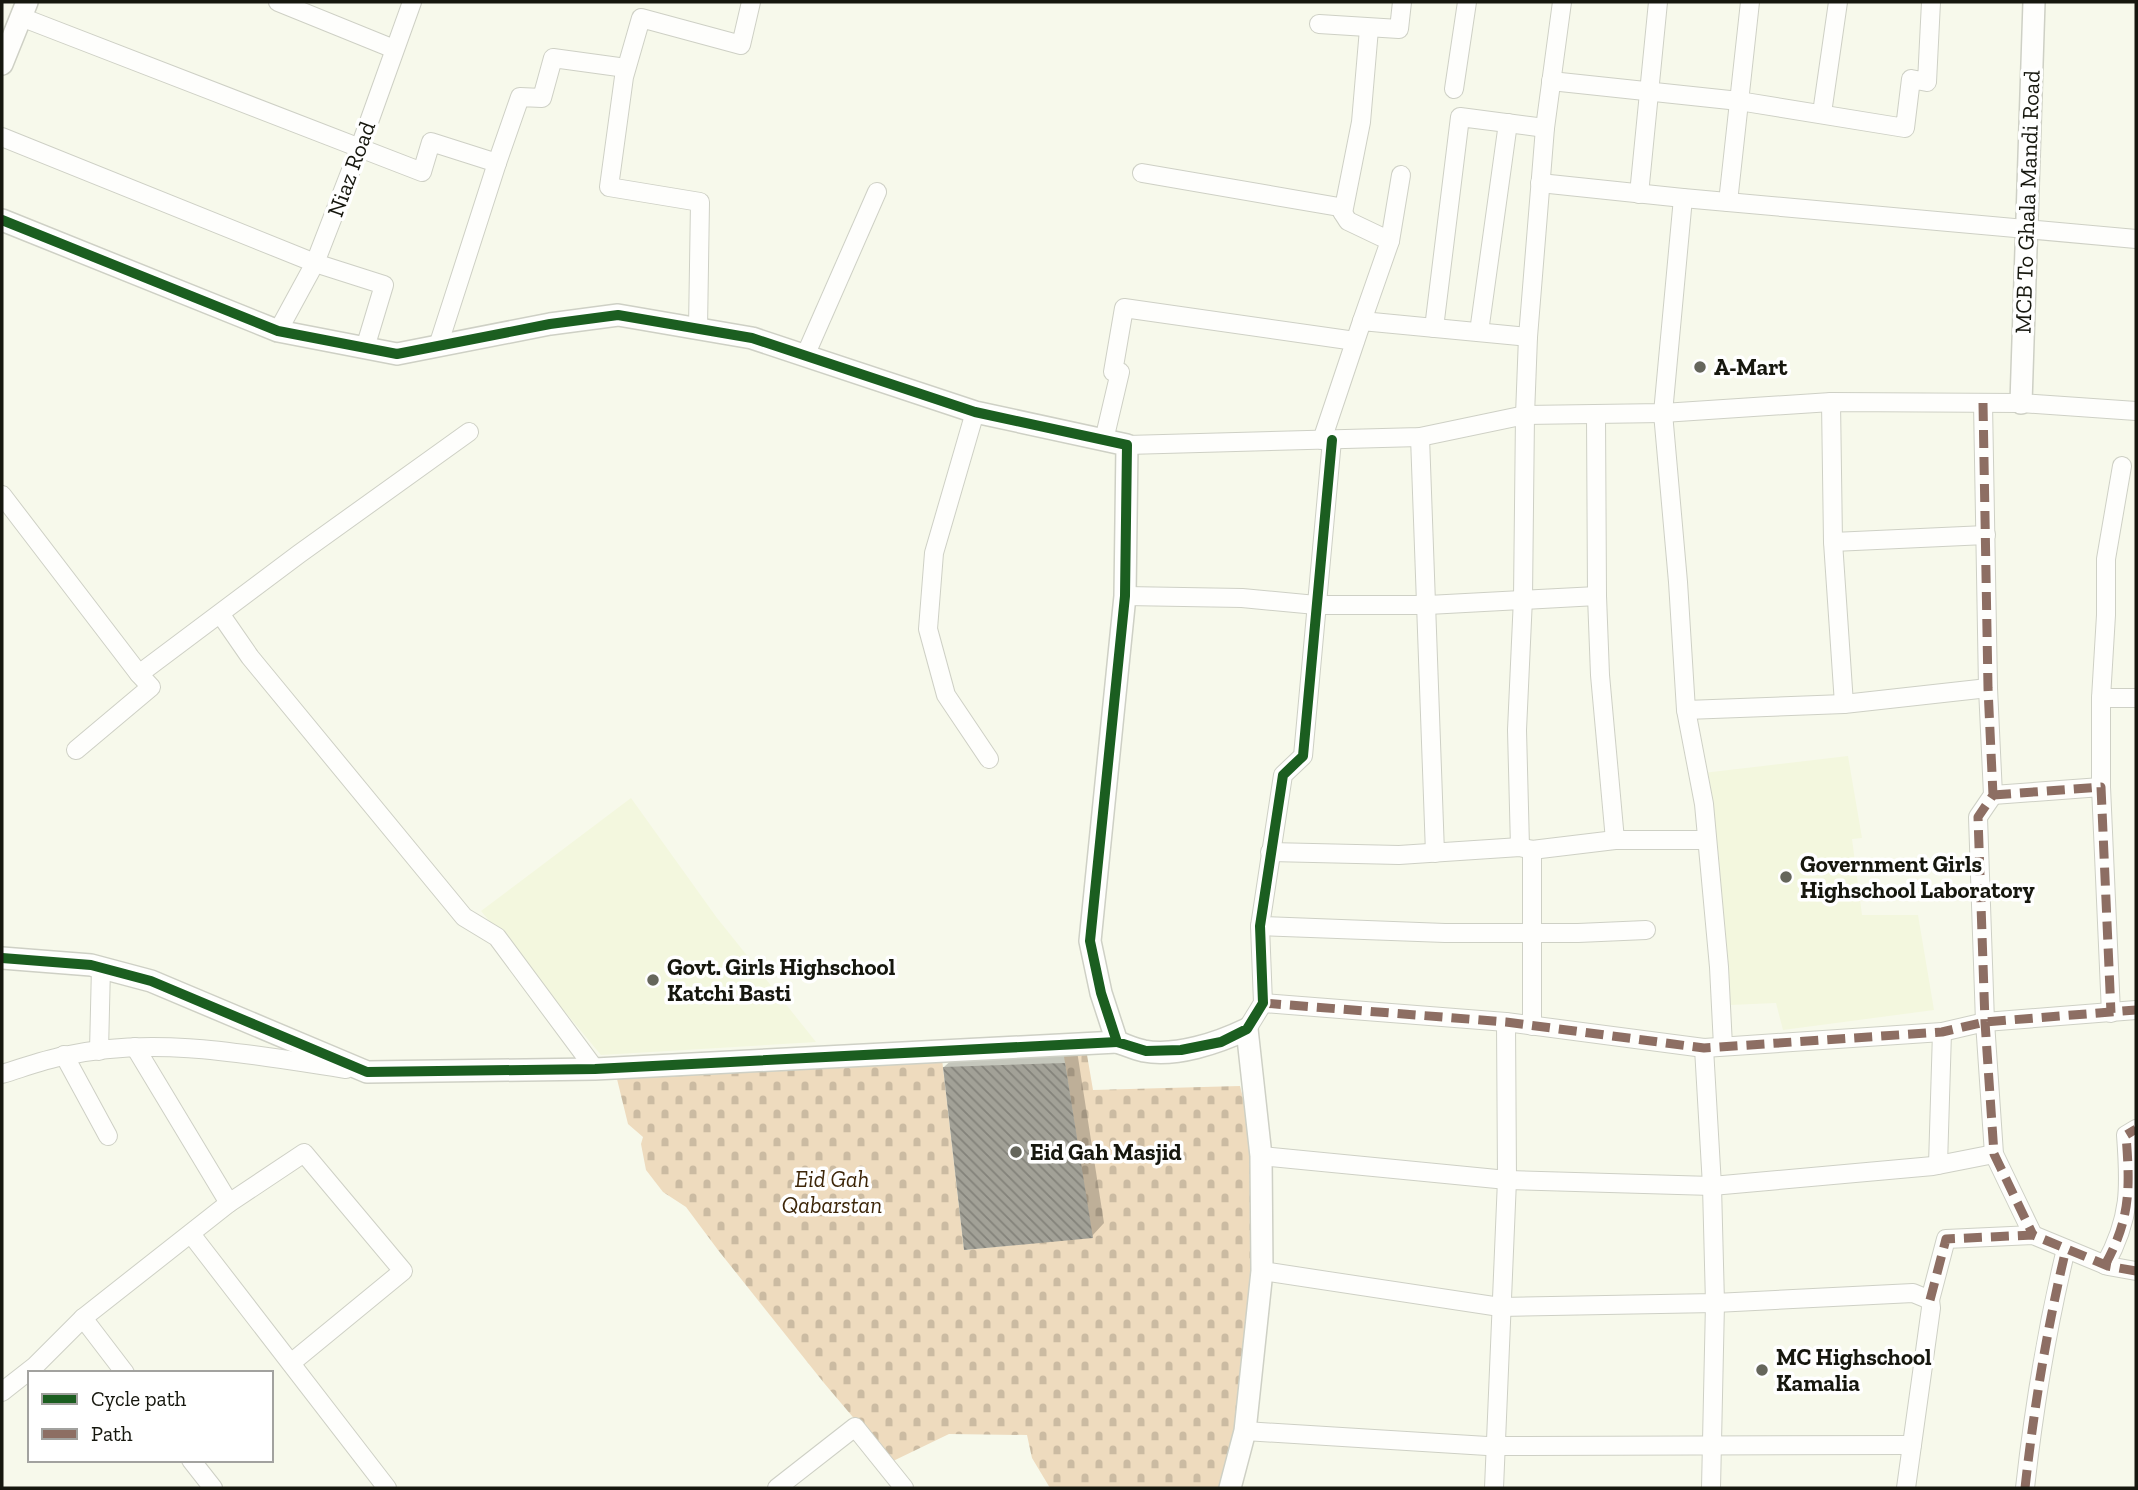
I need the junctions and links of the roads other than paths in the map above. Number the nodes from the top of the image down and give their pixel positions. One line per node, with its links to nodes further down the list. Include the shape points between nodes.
1 (278, 2): 15 (street)
2 (412, 2): 15 (street, Niaz Road)
3 (751, 2): 17 (street, via 741,45 641,18)
4 (1402, 2): 14 (street, via 1399,29)
5 (1468, 2): 19 (street)
6 (1562, 2): 18 (street)
7 (1658, 2): 20 (street)
8 (1750, 2): 21 (street)
9 (1838, 2): 22 (street)
10 (1931, 2): 22 (street, via 1927,82 1911,79 1905,128)
11 (2034, 2): 37 (street, MCB To Ghala Mandi Road)
12 (24, 9): 16 (street); 26 (street)
13 (1319, 24): 14 (street)
14 (1369, 29): 35 (street, via 1362,122)
15 (394, 49): 26 (street, Niaz Road)
16 (2, 64)
17 (626, 68): 27 (street, via 553,58 542,98 520,97); 43 (street, via 608,187 700,202)
18 (1551, 80): 20 (street); 24 (street)
19 (1454, 89)
20 (1649, 91): 21 (street); 32 (street)
21 (1739, 101): 22 (street); 34 (street)
22 (1822, 113)
23 (1508, 123): 24 (street); 42 (street, via 1460,117); 45 (street)
24 (1545, 128): 30 (street)
25 (2, 137): 40 (street)
26 (360, 147): 27 (street, via 422,172 431,142); 40 (street, Niaz Road)
27 (496, 163): 48 (street)
28 (1142, 173): 35 (street, via 1339,207)
29 (1401, 175): 39 (street)
30 (1540, 183): 32 (street); 46 (street)
31 (877, 192): 50 (street)
32 (1639, 194): 33 (street)
33 (1684, 198): 34 (street); 56 (street)
34 (1728, 202): 37 (street)
35 (1343, 212): 39 (street, via 1348,221)
36 (2, 220): 44 (street)
37 (2025, 229): 38 (street); 53 (street, MCB To Ghala Mandi Road)
38 (2136, 239)
39 (1391, 242): 41 (street)
40 (316, 263): 44 (street, Niaz Road); 49 (street, via 384,285)
41 (1362, 321): 42 (street); 47 (street)
42 (1434, 328): 45 (street)
43 (698, 329): 48 (street, via 618,315); 50 (street, via 752,338)
44 (278, 331): 49 (street)
45 (1479, 332): 46 (street)
46 (1528, 337): 57 (street)
47 (1355, 341): 61 (street, via 1124,308 1113,372 1120,372); 62 (street)
48 (438, 346): 49 (street, via 397,354)
49 (365, 348)
50 (805, 356): 55 (street)
51 (1830, 402): 52 (street); 56 (street); 67 (street)
52 (1983, 403): 53 (street); 66 (street)
53 (2021, 403): 54 (street)
54 (2136, 411)
55 (975, 412): 61 (street); 81 (street, via 934,553 928,629 946,695)
56 (1662, 413): 58 (street); 79 (street)
57 (1525, 415): 58 (street); 60 (street); 70 (street)
58 (1595, 415): 69 (street)
59 (469, 432): 73 (street)
60 (1420, 437): 62 (street); 72 (street)
61 (1104, 440): 63 (street)
62 (1327, 440): 63 (street); 71 (street)
63 (1127, 444): 68 (street)
64 (2122, 466): 76 (street, via 2106,559)
65 (2, 495): 74 (street)
66 (1986, 535): 67 (street); 75 (street)
67 (1833, 542): 78 (street)
68 (1125, 596): 71 (street, via 1242,598); 102 (street, via 1090,941)
69 (1597, 596): 70 (street); 84 (street, via 1603,725)
70 (1523, 598): 72 (street); 86 (street, via 1517,730)
71 (1316, 605): 72 (street); 87 (street, via 1303,756 1283,775)
72 (1428, 605): 88 (street)
73 (221, 615): 74 (street); 108 (street, via 464,917 497,937)
74 (139, 674): 80 (street, via 151,687)
75 (1988, 688): 78 (street); 83 (street)
76 (2101, 698): 77 (street); 82 (street)
77 (2136, 698)
78 (1844, 704): 79 (street)
79 (1686, 710): 85 (street)
80 (76, 750)
81 (989, 759)
82 (2101, 787): 83 (street); 96 (street)
83 (1993, 795): 98 (street, via 1978,817)
84 (1615, 839): 85 (street); 86 (street)
85 (1706, 840): 103 (street)
86 (1526, 848): 88 (street); 91 (street)
87 (1270, 852): 88 (street); 89 (street)
88 (1435, 853)
89 (1261, 926): 91 (street); 94 (street)
90 (1646, 930): 91 (street)
91 (1533, 932): 99 (street)
92 (2, 958): 93 (street)
93 (101, 967): 106 (street); 109 (street, via 151,981)
94 (1263, 1003): 97 (street); 100 (street)
95 (2136, 1010): 96 (street)
96 (2111, 1013): 98 (street)
97 (1506, 1022): 99 (street); 116 (street)
98 (1985, 1022): 101 (street); 113 (street)
99 (1532, 1026): 105 (street)
100 (1247, 1030): 102 (street, via 1221,1042 1181,1050 1146,1051); 114 (street)
101 (1942, 1032): 103 (street); 115 (street)
102 (1117, 1042): 108 (street)
103 (1724, 1046): 105 (street)
104 (135, 1047): 106 (street); 109 (street, via 230,1051); 118 (street)
105 (1704, 1048): 117 (street)
106 (99, 1051): 107 (street)
107 (64, 1055): 110 (street); 112 (street)
108 (596, 1069): 109 (street)
109 (367, 1072)
110 (2, 1074)
111 (2136, 1129): 122 (street, via 2126,1135 2126,1218)
112 (108, 1136)
113 (1994, 1154): 115 (street); 120 (street)
114 (1261, 1156): 116 (street); 123 (street)
115 (1938, 1165): 117 (street)
116 (1507, 1180): 117 (street); 127 (street)
117 (1712, 1186): 126 (street)
118 (229, 1203): 119 (street); 129 (street, via 304,1153 403,1271)
119 (191, 1234): 128 (street); 129 (street)
120 (2033, 1235): 121 (street); 125 (street, via 1946,1239)
121 (2066, 1249): 122 (street); 147 (street, via 2050,1317)
122 (2105, 1265): 124 (street)
123 (1262, 1271): 127 (street); 134 (street)
124 (2136, 1271)
125 (1930, 1300): 126 (street, via 1913,1293); 135 (street)
126 (1715, 1303): 127 (street); 137 (street)
127 (1500, 1307): 136 (street)
128 (83, 1318): 130 (street); 131 (street)
129 (291, 1363): 140 (street)
130 (29, 1371)
131 (123, 1371)
132 (28, 1372): 133 (street)
133 (2, 1392)
134 (1245, 1430): 136 (street); 143 (street)
135 (1912, 1445): 137 (street); 146 (street)
136 (1494, 1446): 137 (street); 144 (street)
137 (1712, 1447): 145 (street)
138 (193, 1462): 139 (street)
139 (213, 1488)
140 (387, 1488)
141 (777, 1488): 142 (street, via 855,1427)
142 (904, 1488)
143 (1230, 1488)
144 (1494, 1488)
145 (1711, 1488)
146 (1906, 1488)
147 (2025, 1488)

